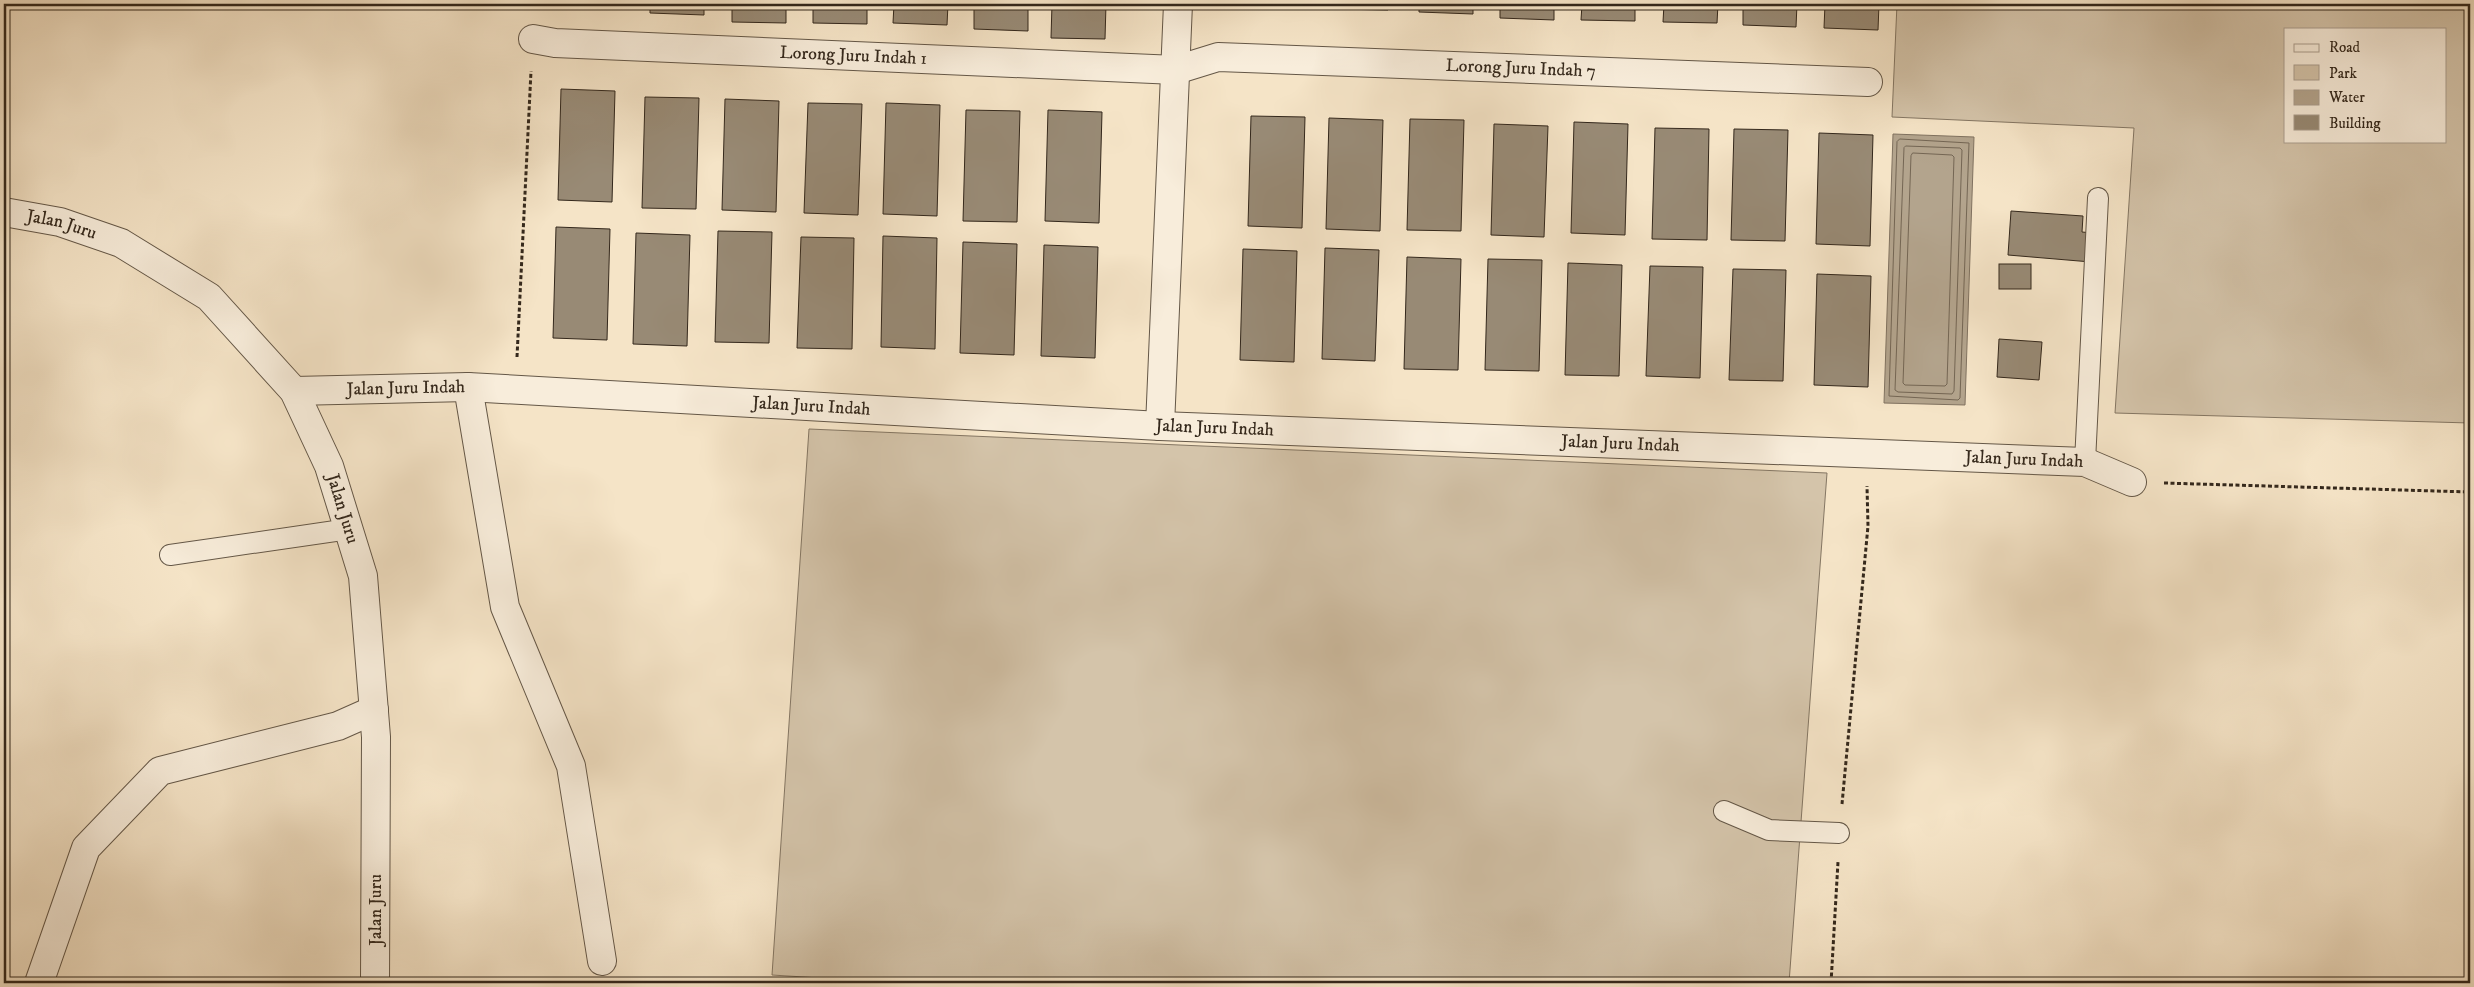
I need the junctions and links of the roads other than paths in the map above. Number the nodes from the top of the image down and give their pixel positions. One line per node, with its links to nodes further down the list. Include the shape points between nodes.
1 (1178, 4): 3 (street)
2 (533, 39): 3 (street, Lorong Juru Indah 1, via 555,43)
3 (1176, 70): 4 (street, Lorong Juru Indah 7, via 1218,57); 9 (street)
4 (1868, 82)
5 (2098, 198): 10 (lane)
6 (4, 212): 8 (street, Jalan Juru, via 60,222 121,243 185,282 209,297)
7 (468, 387): 8 (street, Jalan Juru Indah); 9 (street, Jalan Juru Indah); 17 (street, via 505,607 571,766)
8 (294, 391): 12 (street, Jalan Juru, via 328,466)
9 (1160, 426): 10 (street, Jalan Juru Indah)
10 (2085, 462): 11 (street, Jalan Juru Indah)
11 (2132, 482)
12 (349, 529): 13 (lane); 14 (street, Jalan Juru, via 363,576)
13 (170, 555)
14 (374, 710): 18 (street, via 338,726 160,771 86,848); 19 (street, Jalan Juru)
15 (1724, 812): 16 (lane, via 1769,830)
16 (1839, 833)
17 (602, 960)
18 (39, 983)
19 (375, 983)

